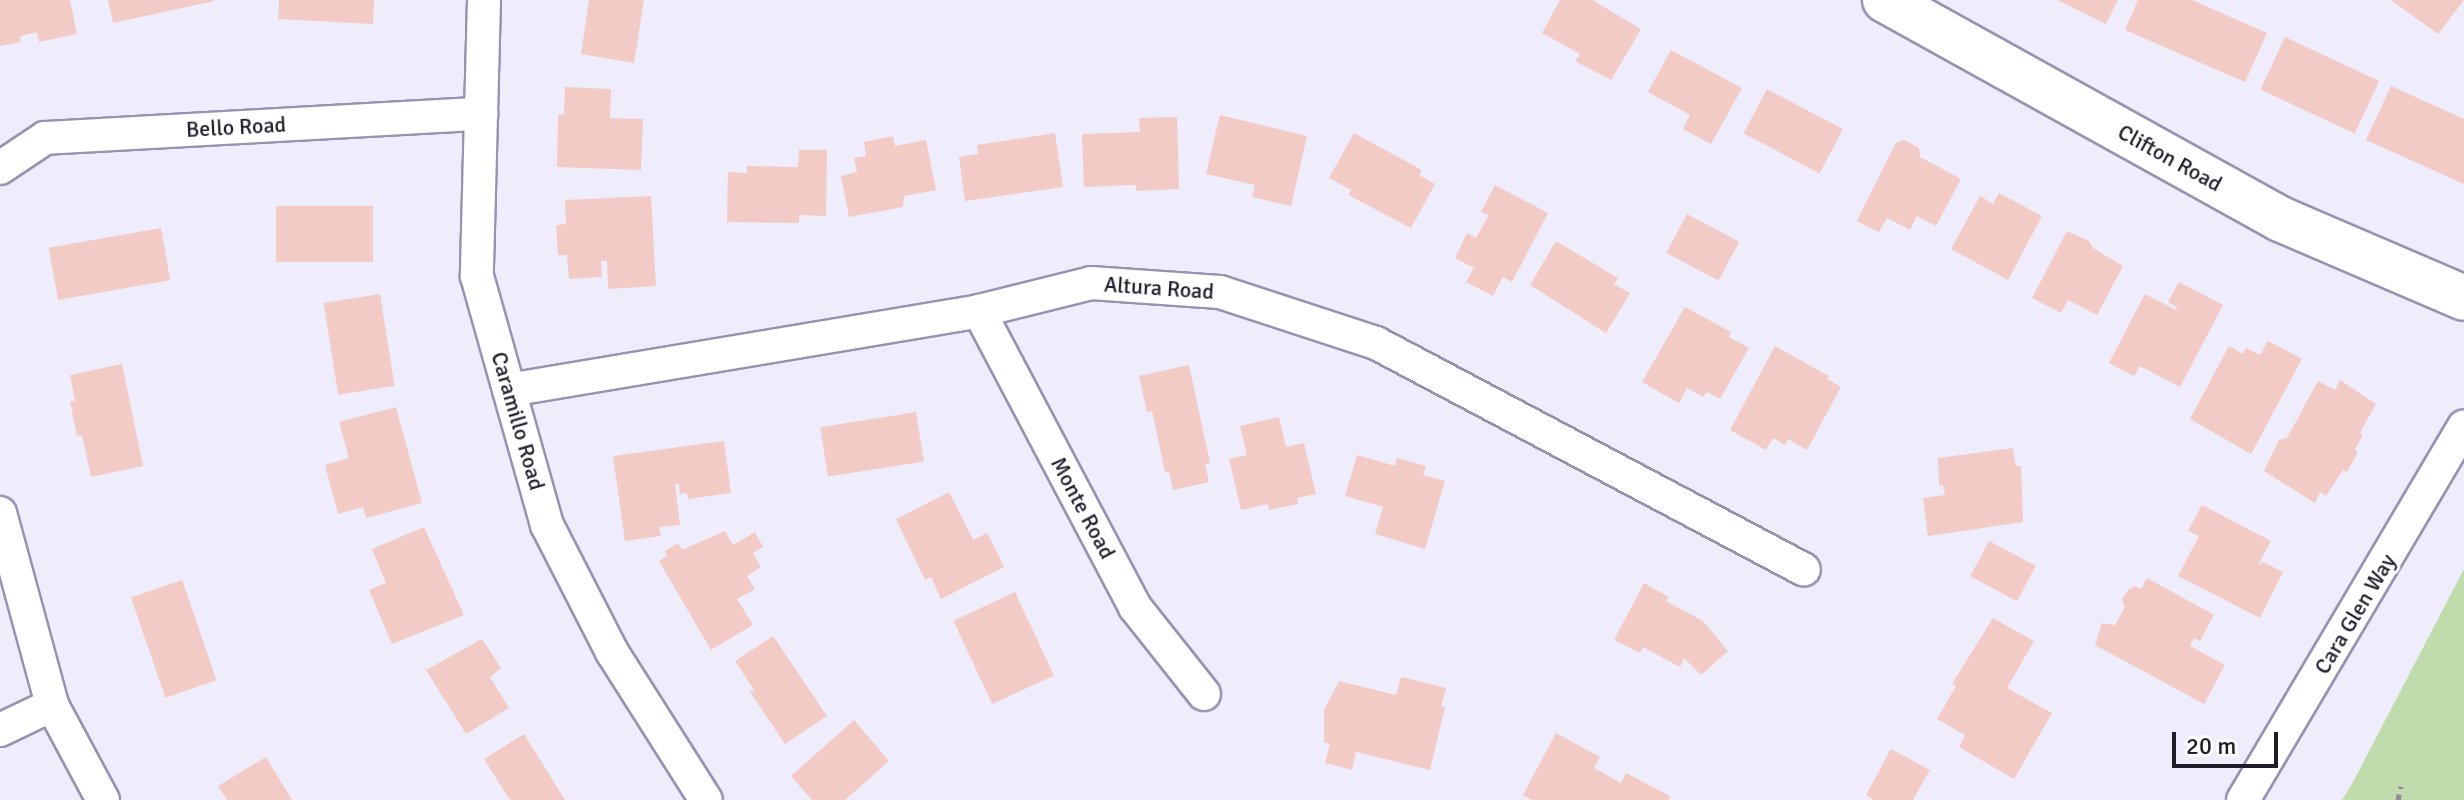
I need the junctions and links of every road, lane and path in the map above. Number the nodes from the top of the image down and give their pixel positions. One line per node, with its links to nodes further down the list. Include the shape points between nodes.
1 (484, 0): 3 (street, Caramillo Road)
2 (1885, 0): 5 (main road, Clifton Road, via 2280,219)
3 (481, 114): 4 (street, Bello Road, via 45,138); 7 (street, Caramillo Road, via 477,276)
4 (0, 168)
5 (2464, 298)
6 (979, 311): 7 (street, Altura Road); 10 (street, Altura Road, via 1091,283 1220,292 1376,343); 11 (street, Monte Road, via 1135,607)
7 (509, 390): 16 (street, Caramillo Road, via 547,525 612,652)
8 (2464, 427): 17 (street, Cara Glen Way)
9 (0, 513): 12 (street)
10 (1804, 570)
11 (1204, 694)
12 (52, 705): 13 (street); 15 (street)
13 (0, 730)
14 (2401, 786): 18 (path)
15 (103, 800)
16 (706, 800)
17 (2243, 800)
18 (2398, 800)

